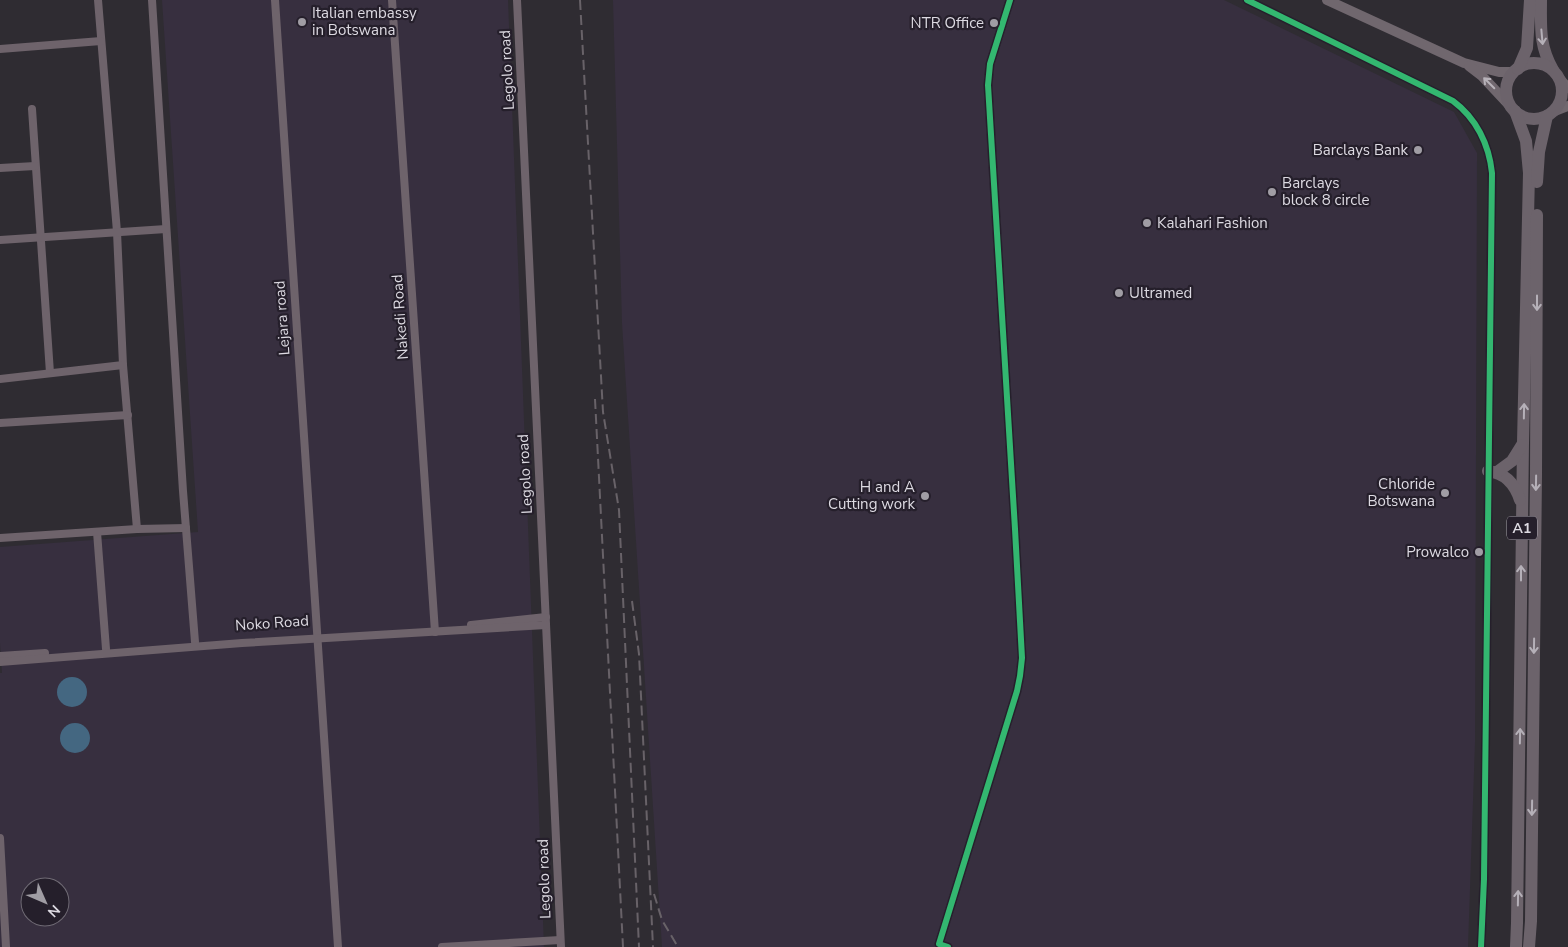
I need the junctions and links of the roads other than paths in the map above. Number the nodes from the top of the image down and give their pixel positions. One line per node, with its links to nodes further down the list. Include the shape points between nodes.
1 (98, 0): 11 (street)
2 (152, 0): 23 (street)
3 (275, 0): 41 (street, Lejara road)
4 (392, 0): 40 (street, Nakedi Road)
5 (517, 0): 39 (street, Legolo road)
6 (1010, 0): 51 (street, via 990,64 988,85 1022,658 1017,691 939,944)
7 (1247, 0): 33 (street, via 1452,102 1469,116 1482,136 1491,158 1492,172)
8 (1530, 0): 14 (highway, A1, via 1527,48)
9 (1541, 0): 15 (highway, A1, one-way to 15, via 1542,45)
10 (1327, 1): 13 (main road)
11 (101, 41): 12 (street); 24 (street)
12 (0, 49)
13 (1464, 63): 14 (main road, via 1498,72); 19 (main road, one-way to 13, via 1482,76)
14 (1516, 71): 15 (highway, via 1540,64); 19 (highway, A1, via 1507,85 1508,100)
15 (1555, 74): 16 (main road); 20 (highway, A1, via 1562,86 1561,98)
16 (1568, 88)
17 (1568, 106): 20 (main road)
18 (32, 108): 21 (street)
19 (1513, 109): 20 (highway, via 1530,119); 32 (highway, A1, one-way to 19, via 1529,173 1526,141)
20 (1550, 114): 54 (highway, A1, one-way to 54, via 1537,172)
21 (35, 166): 22 (street); 25 (street)
22 (0, 168)
23 (166, 229): 24 (street); 35 (street)
24 (117, 232): 25 (street); 27 (street)
25 (39, 238): 26 (street); 28 (street)
26 (0, 240)
27 (123, 365): 28 (street); 30 (street)
28 (50, 373): 29 (street)
29 (0, 379)
30 (128, 415): 31 (street); 36 (street)
31 (0, 423)
32 (1523, 443): 33 (highway, via 1506,467); 34 (highway, A1)
33 (1493, 471): 34 (highway, via 1509,480 1517,491); 52 (street)
34 (1522, 518): 53 (highway, A1, one-way to 34)
35 (186, 528): 36 (street); 42 (street)
36 (137, 529): 37 (street)
37 (97, 532): 38 (street); 43 (street)
38 (0, 538)
39 (546, 621): 40 (street, Noko Road); 47 (street, Legolo road)
40 (435, 631): 41 (street, Noko Road)
41 (316, 636): 42 (street, Noko Road); 45 (street); 49 (street, Lejara road)
42 (195, 642): 43 (street, Noko Road)
43 (106, 649): 44 (street, Noko Road)
44 (0, 656)
45 (0, 662)
46 (0, 838): 48 (street)
47 (560, 944): 50 (street)
48 (6, 947)
49 (338, 947)
50 (442, 947)
51 (948, 947)
52 (1481, 947)
53 (1516, 947)
54 (1529, 947)

